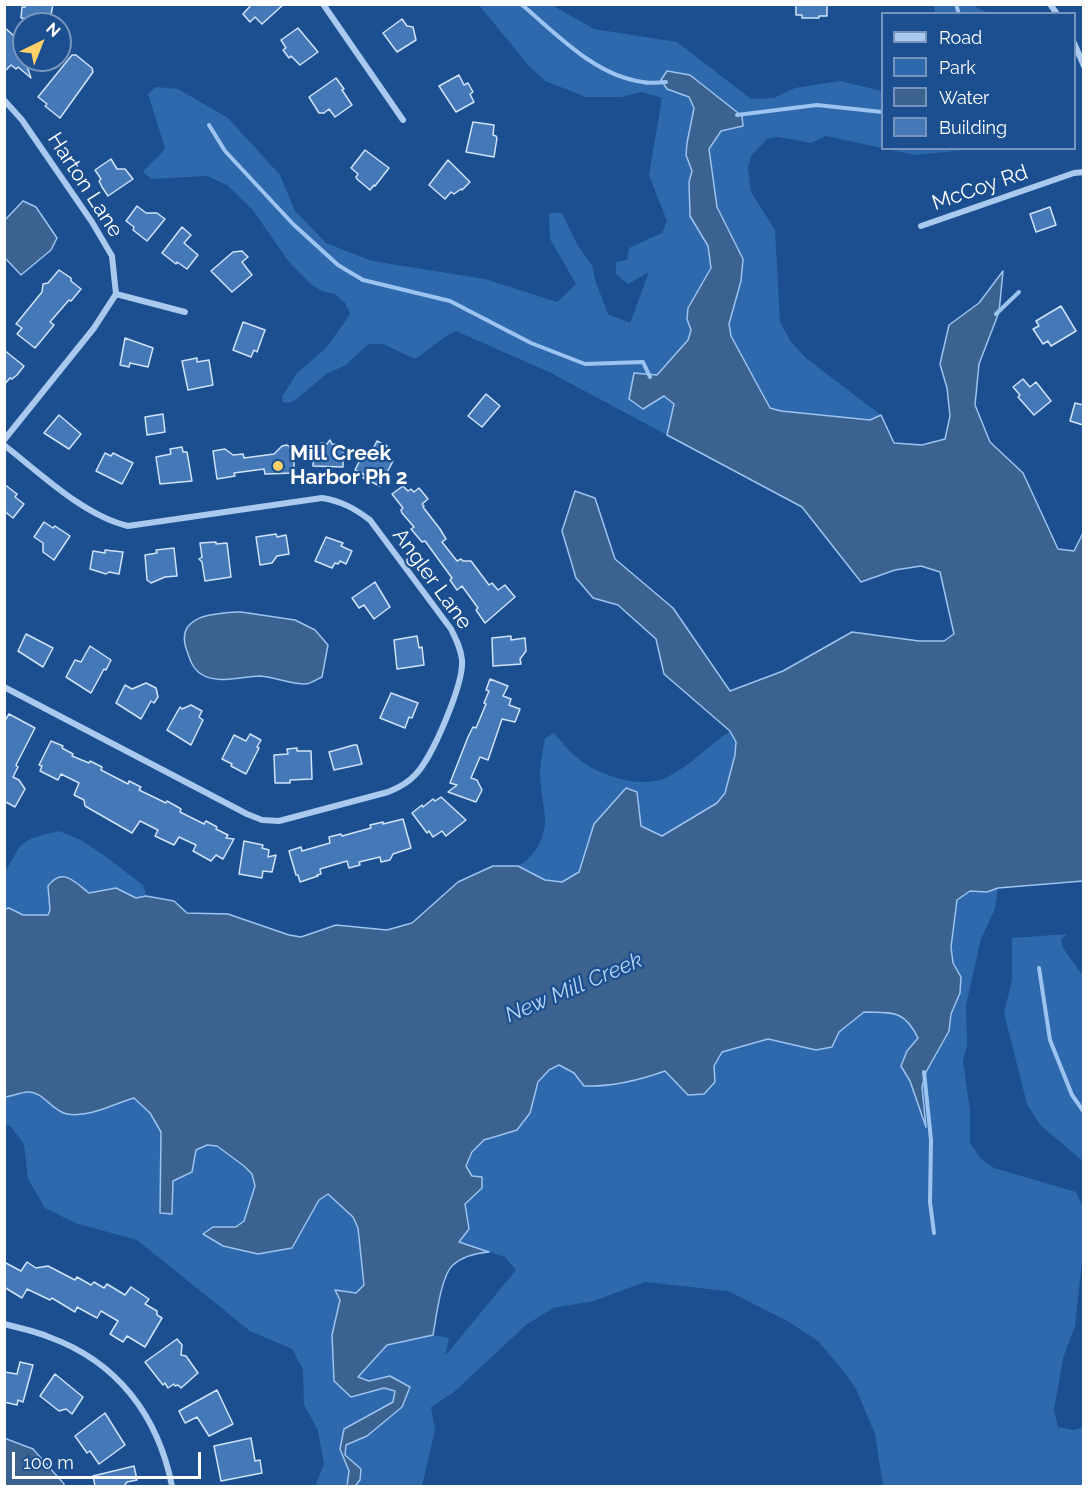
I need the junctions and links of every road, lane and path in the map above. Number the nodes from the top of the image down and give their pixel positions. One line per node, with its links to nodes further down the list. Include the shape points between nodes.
1 (323, 4): 5 (street)
2 (1078, 46): 3 (street)
3 (1083, 66)
4 (4, 100): 8 (street, Harton Lane, via 48,157 112,256)
5 (403, 120)
6 (1083, 172): 7 (street, McCoy Rd)
7 (921, 225)
8 (116, 294): 9 (street); 10 (street, via 94,328)
9 (185, 312)
10 (4, 440)
11 (4, 445): 12 (street, Angler Lane, via 91,512 128,526 322,498 356,509 370,520 452,629 462,661 456,693 425,763 415,775 388,792 279,821 247,814)
12 (4, 687)
13 (4, 1324): 14 (street, via 49,1336 109,1371 150,1420)
14 (172, 1486)

